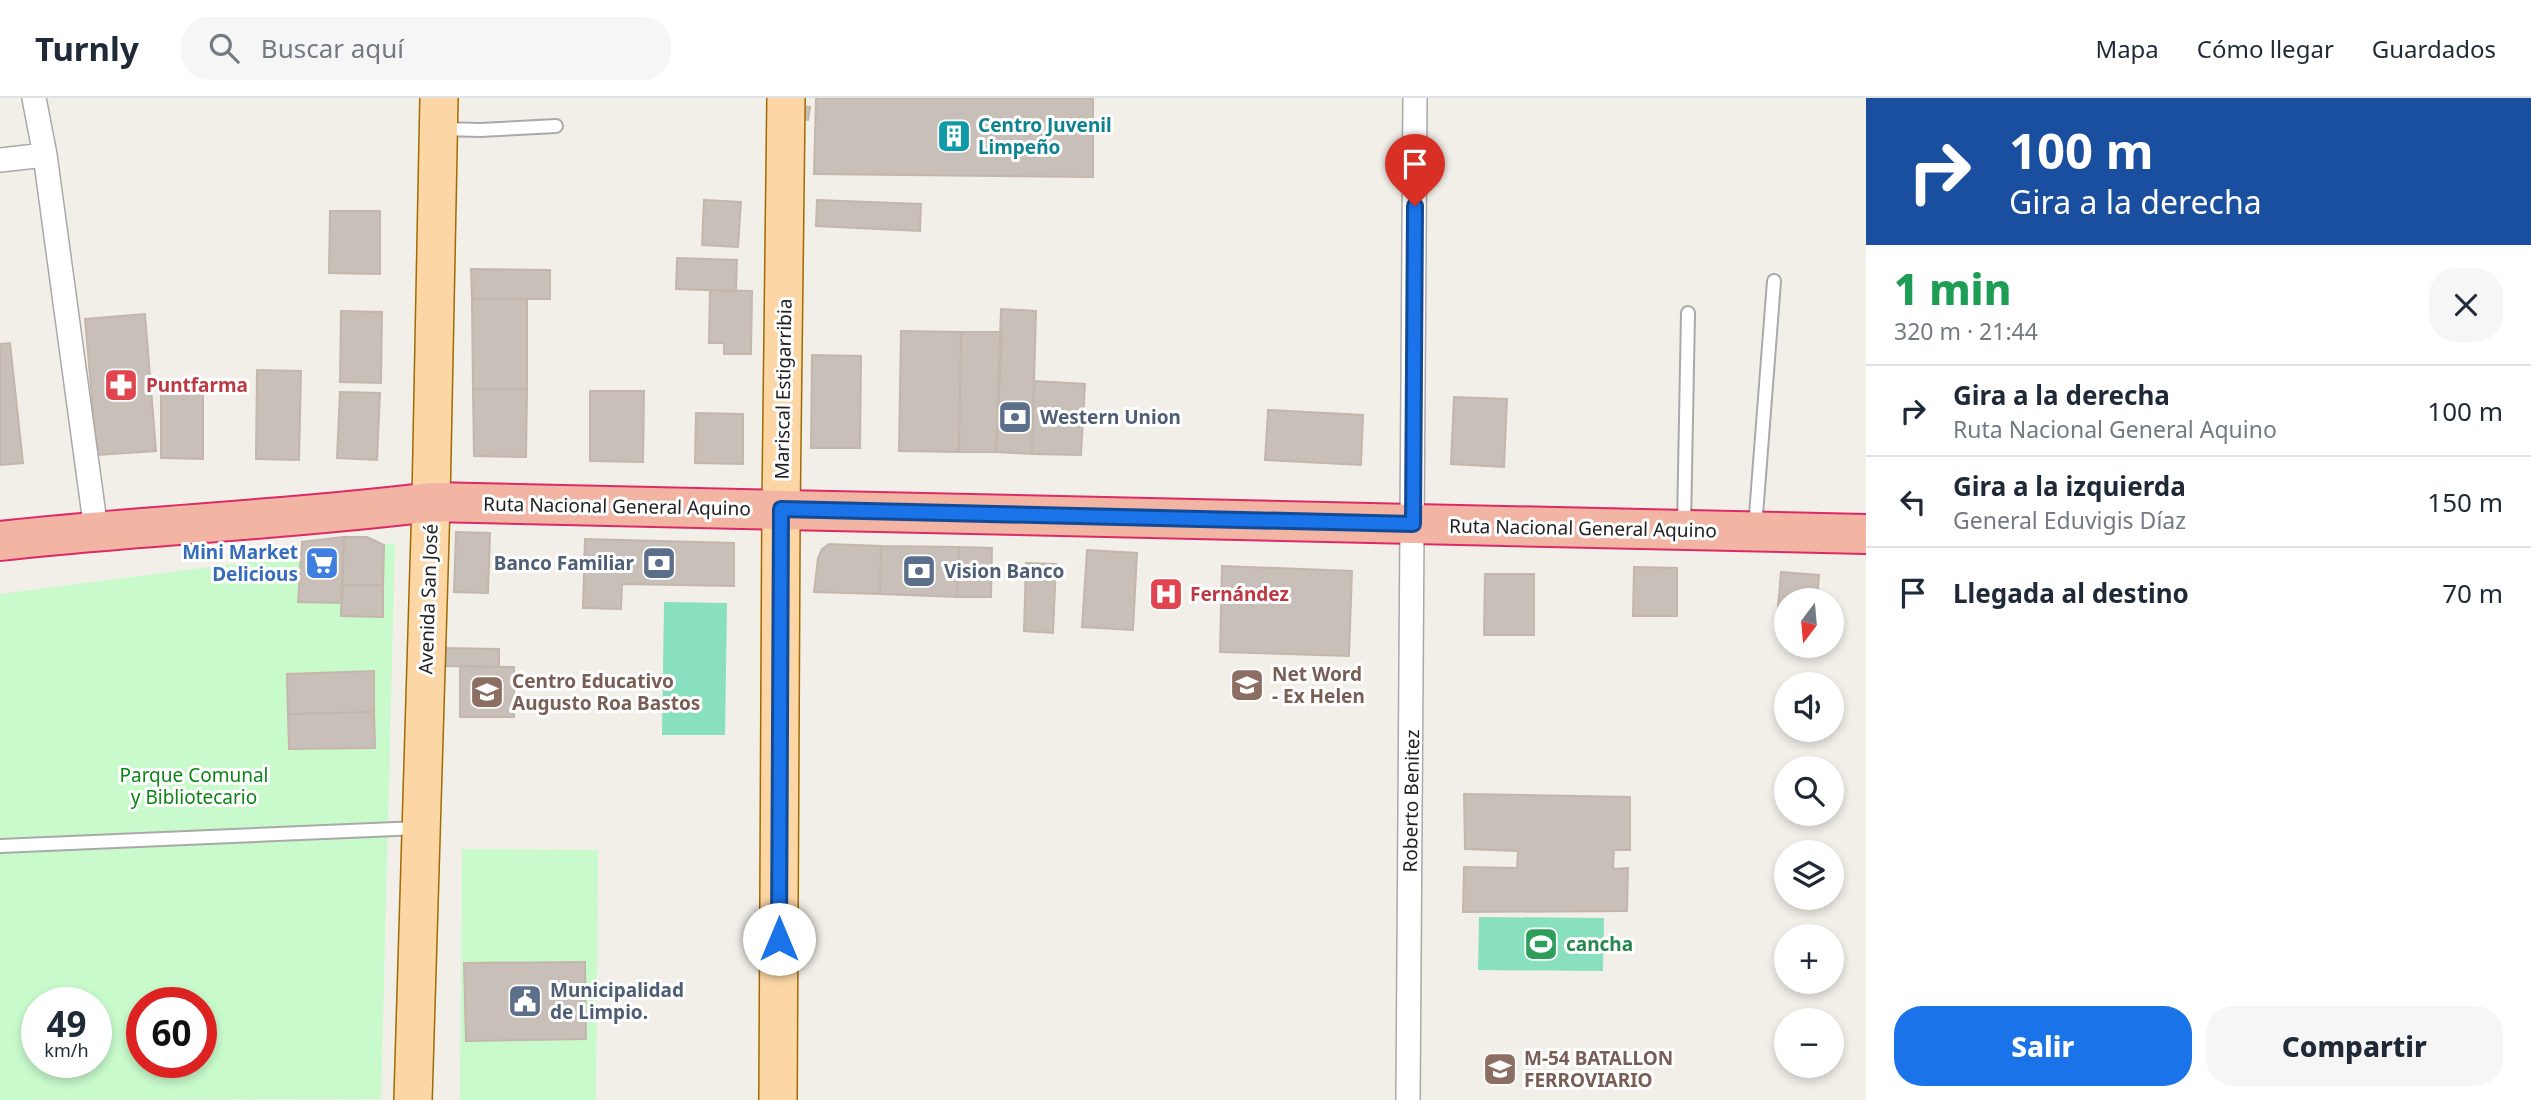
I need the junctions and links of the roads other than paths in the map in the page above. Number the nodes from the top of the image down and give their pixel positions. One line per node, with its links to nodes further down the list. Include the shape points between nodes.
1 (34, 98): 6 (street)
2 (786, 98): 11 (main road, Mariscal Estigarribia)
3 (1415, 98): 12 (street, Roberto Benitez)
4 (439, 113): 5 (lane, via 480,130); 10 (main road, Avenida San José)
5 (556, 126)
6 (45, 155): 7 (street); 13 (street)
7 (0, 160)
8 (1774, 281): 15 (lane)
9 (1688, 313): 14 (lane)
10 (430, 502): 11 (highway, Ruta Nacional General Aquino); 13 (highway, Ruta Nacional General Aquino); 18 (main road, Avenida San José)
11 (781, 509): 12 (highway, Ruta Nacional General Aquino); 21 (main road, Mariscal Estigarribia)
12 (1413, 513): 14 (highway, Ruta Nacional General Aquino); 22 (street, Roberto Benitez)
13 (96, 530): 17 (highway, Ruta Nacional General Aquino)
14 (1684, 530): 15 (highway, Ruta Nacional General Aquino)
15 (1755, 532): 16 (highway, Ruta Nacional General Aquino)
16 (1866, 534)
17 (0, 541)
18 (421, 828): 19 (lane); 20 (main road, Avenida San José)
19 (0, 846)
20 (413, 1100)
21 (778, 1100)
22 (1408, 1100)

